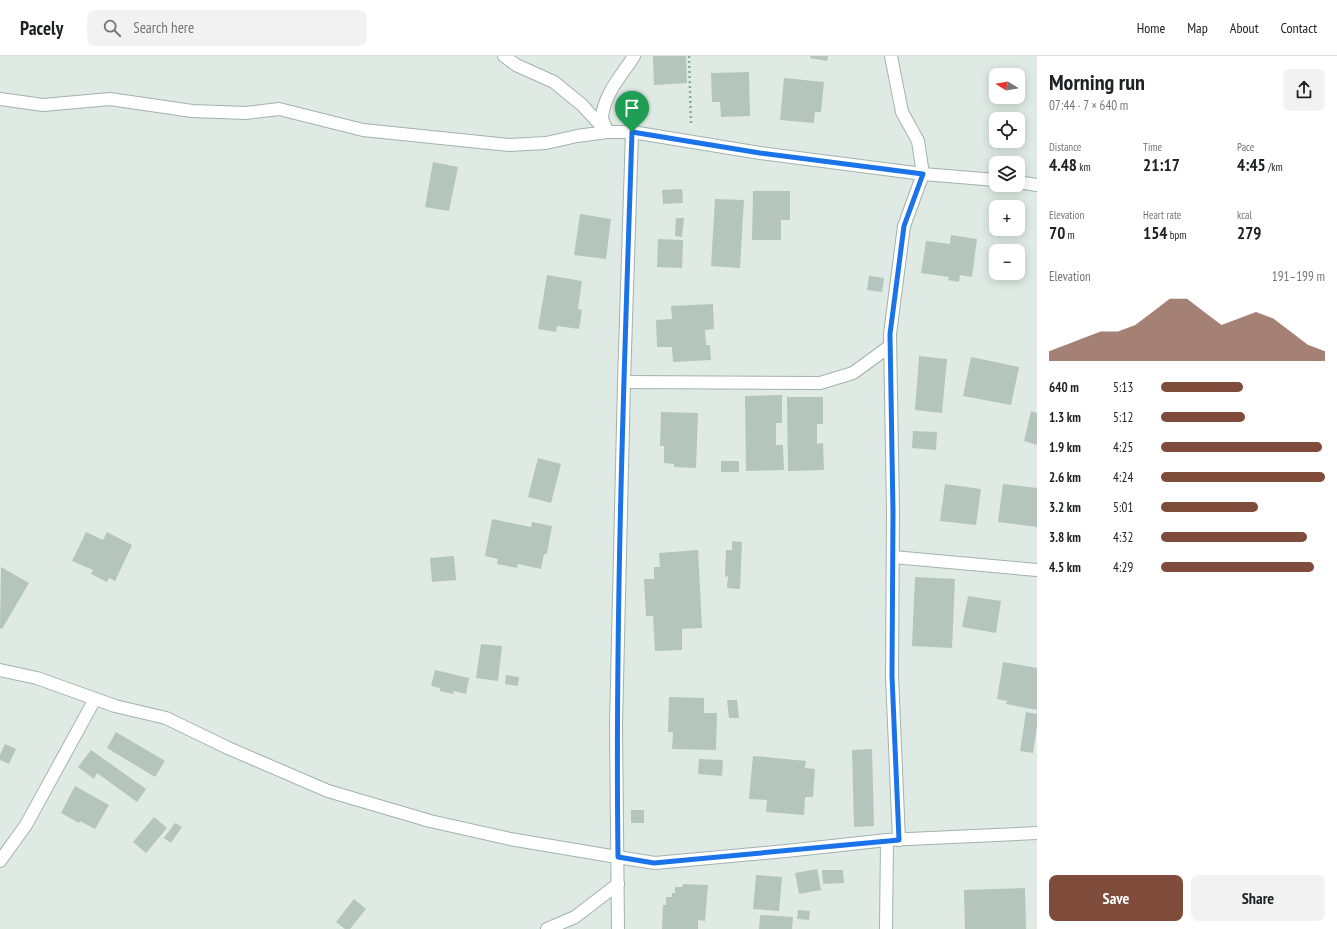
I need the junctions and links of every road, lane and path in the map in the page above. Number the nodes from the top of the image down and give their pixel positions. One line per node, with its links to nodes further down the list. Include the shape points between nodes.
1 (504, 56): 6 (street, via 516,65 554,82 582,105)
2 (634, 56): 6 (street, via 606,101 602,118)
3 (689, 56): 8 (path)
4 (891, 56): 9 (street, via 902,112 918,141)
5 (0, 99): 6 (street, via 43,105 110,99 192,112 246,113 279,109 363,130 509,145 546,143)
6 (607, 132): 7 (street)
7 (632, 132): 8 (street); 14 (street)
8 (692, 142): 9 (street)
9 (923, 174): 10 (street); 13 (street, via 904,226)
10 (989, 179)
11 (1025, 183): 12 (street)
12 (1037, 185)
13 (890, 346): 14 (street, via 853,373 820,383); 15 (street)
14 (624, 382): 21 (street, via 616,725)
15 (893, 557): 16 (street); 20 (street)
16 (1037, 570)
17 (0, 670): 18 (street, via 37,678)
18 (95, 699): 21 (street, via 166,718 328,791 430,821 510,839); 22 (street, via 26,825)
19 (1037, 833): 20 (street)
20 (893, 840): 21 (street, via 654,863); 26 (street)
21 (618, 857): 23 (street)
22 (0, 861)
23 (618, 884): 24 (street, via 575,917); 25 (street)
24 (547, 929)
25 (618, 929)
26 (886, 929)

